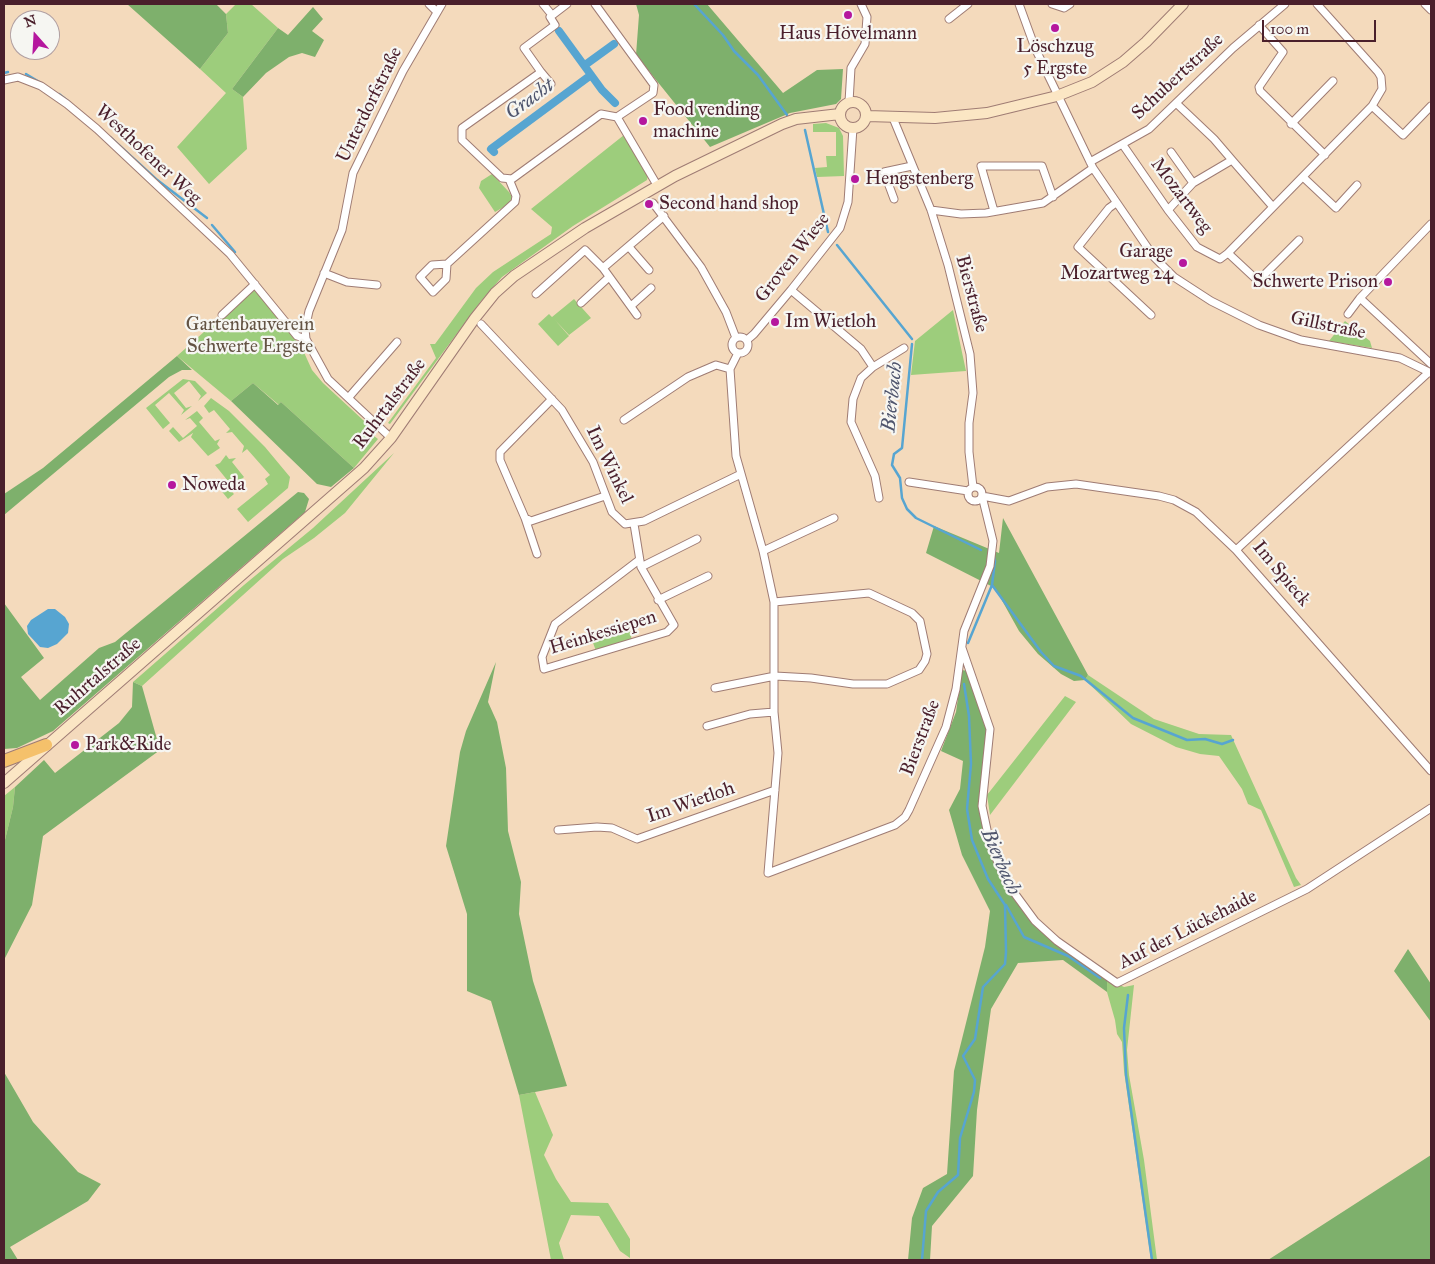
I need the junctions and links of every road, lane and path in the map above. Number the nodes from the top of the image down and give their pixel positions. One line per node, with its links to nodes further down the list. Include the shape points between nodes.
1 (428, 4): 16 (street)
2 (442, 4): 16 (street, Unterdorfstraße)
3 (544, 4): 17 (street)
4 (567, 4): 17 (street)
5 (595, 4): 31 (street, via 654,85 653,93)
6 (861, 4): 25 (street, via 867,17 865,44 851,68)
7 (968, 4): 18 (street)
8 (1019, 4): 24 (street, Gillstraße)
9 (1052, 4): 10 (street, via 1064,8)
10 (1070, 4)
11 (1183, 4): 24 (main road, via 1123,62 1092,82)
12 (1285, 4): 19 (street, Schubertstraße)
13 (1317, 4): 27 (street, via 1381,77 1382,89)
14 (1425, 4): 15 (street)
15 (1431, 10)
16 (437, 12): 62 (street, Unterdorfstraße, via 399,79 353,173 342,230)
17 (552, 15): 20 (street, via 555,25 524,48)
18 (949, 19)
19 (1259, 25): 26 (street, Schubertstraße); 33 (street, via 1283,52 1259,87 1260,91)
20 (541, 72): 23 (street); 42 (street, via 462,128 462,140 502,178)
21 (4, 80): 64 (street, Westhofener Weg, via 25,79 67,104 202,226)
22 (1333, 81): 33 (street)
23 (551, 84)
24 (1057, 96): 32 (main road, via 987,113); 39 (street, Gillstraße)
25 (849, 102): 29 (main road); 30 (main road, via 863,106)
26 (1176, 103): 35 (street, Schubertstraße, via 1149,129); 38 (street, via 1214,138)
27 (1372, 106): 28 (street, via 1403,135); 37 (street)
28 (1431, 106)
29 (840, 114): 34 (main road, via 842,122); 44 (main road, Ruhrtalstraße, via 796,119 782,124)
30 (867, 116): 32 (main road); 34 (main road, via 864,122)
31 (616, 117): 42 (street, via 601,114); 44 (street)
32 (893, 118): 40 (street, Bierstraße)
33 (1291, 124): 37 (street)
34 (853, 128): 67 (street, Groven Wiese, via 850,191 844,219 834,237)
35 (1123, 145): 39 (street, Schubertstraße); 52 (street, Mozartweg)
36 (1171, 152): 43 (street)
37 (1325, 155): 41 (street)
38 (1232, 160): 43 (street); 50 (street)
39 (1092, 165): 46 (street, Schubertstraße); 49 (street, Gillstraße)
40 (912, 166): 47 (street, via 884,172); 51 (street, Bierstraße)
41 (1303, 177): 45 (street, via 1336,208); 50 (street)
42 (509, 179): 59 (street, via 515,202)
43 (1193, 183): 52 (street)
44 (657, 185): 89 (main road, Ruhrtalstraße, via 577,233 495,293)
45 (1357, 185)
46 (1053, 197): 53 (street, Schubertstraße, via 1043,203); 53 (street, via 1042,166 981,166)
47 (894, 199)
48 (653, 202): 54 (street)
49 (1116, 203): 72 (street, via 1078,246); 85 (street, Gillstraße, via 1154,256 1174,277 1211,301 1259,325 1300,340 1400,358)
50 (1273, 207): 58 (street)
51 (931, 210): 53 (street, Schubertstraße, via 961,214); 92 (street, Bierstraße, via 970,354 974,393 969,423)
52 (1168, 210): 58 (street, Mozartweg, via 1198,247 1220,259)
53 (994, 211)
54 (664, 216): 57 (street); 77 (street, via 702,267)
55 (1431, 224): 69 (street)
56 (1299, 240): 58 (street, via 1258,281)
57 (629, 247): 60 (street); 61 (street)
58 (1228, 253)
59 (447, 264)
60 (603, 268): 63 (street); 68 (street, via 585,250)
61 (649, 270)
62 (324, 273): 65 (street, via 347,282); 78 (street, Unterdorfstraße, via 309,311)
63 (608, 278): 70 (street); 71 (street)
64 (255, 284): 74 (street); 78 (street, Westhofener Weg, via 297,336)
65 (377, 285)
66 (651, 288): 71 (street)
67 (791, 290): 79 (street, Groven Wiese); 83 (street, via 862,349)
68 (536, 294)
69 (1360, 298): 73 (street); 85 (street)
70 (581, 303)
71 (631, 306): 75 (street)
72 (1151, 314)
73 (1348, 314)
74 (222, 315)
75 (637, 315)
76 (482, 324): 87 (street, Im Winkel)
77 (736, 338): 79 (street); 82 (street, via 732,345)
78 (306, 339): 86 (street, via 328,379)
79 (747, 340): 82 (street, Groven Wiese, via 748,348)
80 (397, 342): 86 (street)
81 (904, 348): 83 (street)
82 (738, 353): 84 (street)
83 (873, 367): 95 (street, via 856,386 851,422 875,476)
84 (730, 369): 88 (street, via 716,365 688,377); 90 (street, via 736,456)
85 (1430, 370): 100 (street, Im Spieck)
86 (349, 397): 89 (street)
87 (552, 399): 93 (street, Im Winkel, via 593,462); 96 (street, via 500,452 500,460)
88 (624, 420)
89 (391, 438): 112 (main road, Ruhrtalstraße, via 357,474)
90 (741, 474): 98 (street, Im Winkel); 101 (street)
91 (909, 482): 92 (street)
92 (970, 489): 94 (street, via 980,489); 94 (street, via 968,497 972,501)
93 (605, 496): 96 (street, via 531,521); 98 (street, Im Winkel, via 618,519 625,524)
94 (982, 496): 100 (street, via 1008,501 1047,487 1076,484 1159,496 1174,500 1200,515); 107 (street, Bierstraße, via 992,541 990,566 964,631)
95 (879, 498)
96 (525, 518): 102 (street)
97 (834, 518): 101 (street)
98 (634, 524): 103 (street)
99 (697, 539): 103 (street)
100 (1236, 550): 114 (street, Im Spieck)
101 (763, 552): 106 (street)
102 (537, 554)
103 (640, 563): 105 (street); 105 (street, Heinkessiepen, via 555,624 542,657 544,669 668,632 674,625)
104 (708, 576): 105 (street)
105 (658, 600)
106 (774, 602): 108 (street); 108 (street, via 869,593 920,620 928,654 919,670 887,684)
107 (962, 648): 116 (street, Bierstraße, via 946,727 905,817 895,825 768,873); 117 (street, Auf der Lückehaide, via 990,729 982,806 990,844 1007,883 1042,927 1117,983 1307,889)
108 (774, 676): 109 (street); 110 (street)
109 (715, 688)
110 (774, 712): 111 (street, via 750,714); 116 (street, via 778,753)
111 (707, 726)
112 (46, 745): 113 (highway); 115 (main road, Ruhrtalstraße)
113 (4, 761)
114 (1431, 771)
115 (4, 783)
116 (775, 790): 118 (street, Im Wietloh, via 637,839 612,828)
117 (1431, 808)
118 (558, 830)

